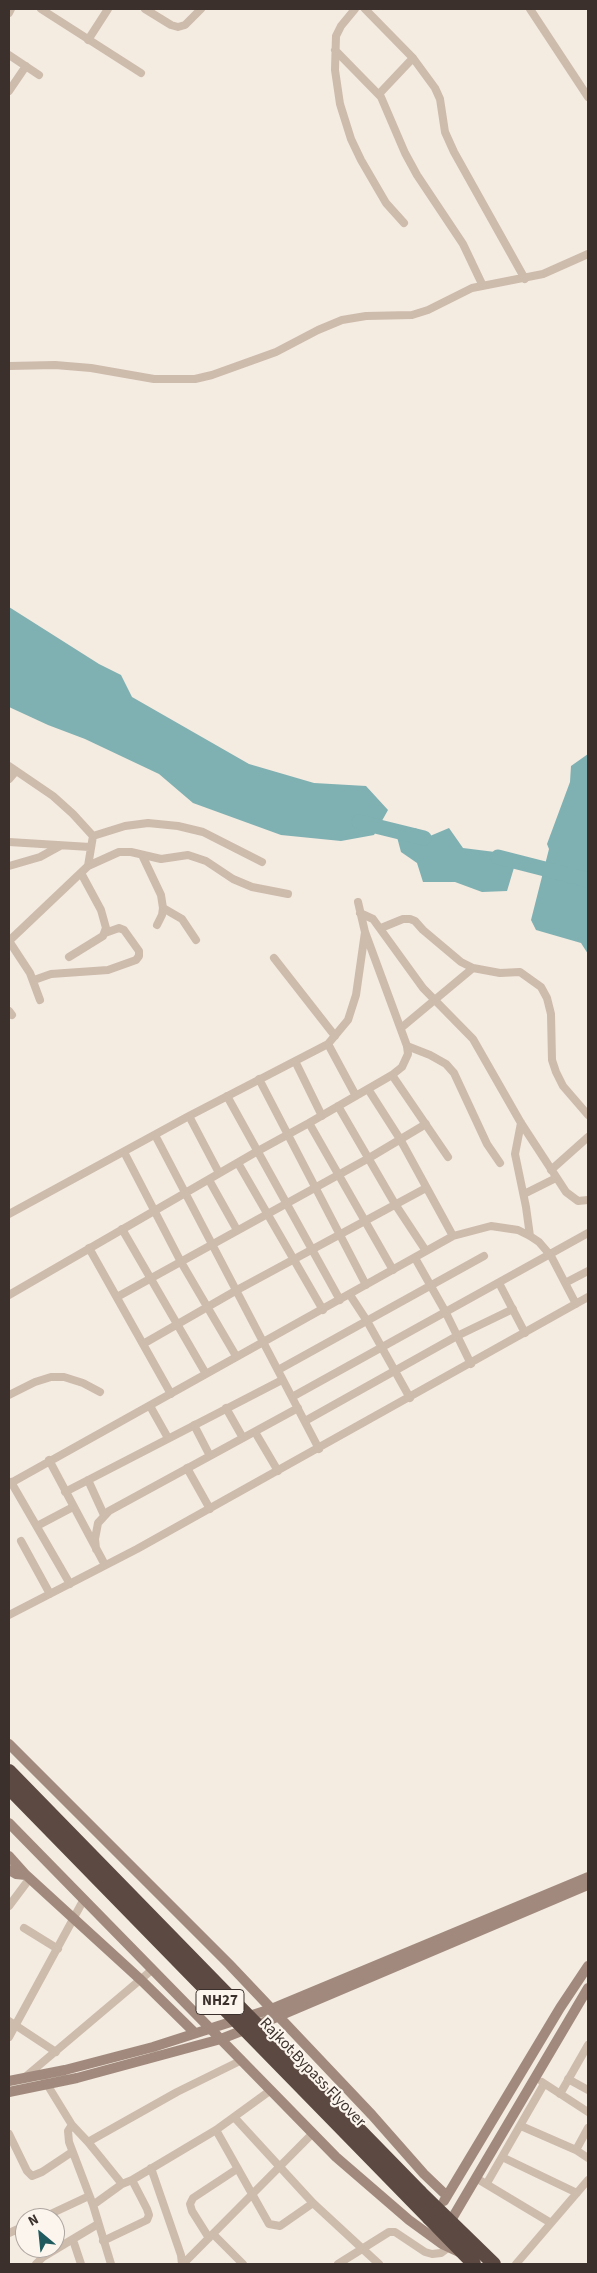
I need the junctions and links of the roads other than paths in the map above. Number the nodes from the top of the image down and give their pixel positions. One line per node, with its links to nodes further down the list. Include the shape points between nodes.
1 (12, 9): 9 (street)
2 (41, 9): 10 (street)
3 (108, 9): 10 (street)
4 (145, 9): 5 (street, via 178,27 185,25)
5 (201, 9)
6 (356, 9): 11 (street, via 338,31)
7 (365, 9): 13 (street)
8 (530, 9): 19 (street)
9 (9, 13)
10 (88, 40): 15 (street)
11 (334, 50): 18 (street); 20 (street, via 340,104 351,139 386,203)
12 (9, 55): 14 (street)
13 (413, 58): 18 (street); 22 (street, via 435,88 445,132 454,152)
14 (26, 66): 16 (street); 17 (street)
15 (141, 73)
16 (39, 75)
17 (9, 90)
18 (379, 94): 23 (street, via 409,160 463,244)
19 (588, 97)
20 (404, 223)
21 (588, 254): 22 (street, via 543,274)
22 (525, 278): 23 (street)
23 (482, 284): 24 (street, via 412,315 342,320 276,352 195,379 154,379 55,365)
24 (9, 366)
25 (9, 766): 26 (street)
26 (16, 771): 27 (street); 28 (street, via 66,808)
27 (9, 778)
28 (93, 836): 31 (street); 33 (street, via 148,823 178,826 203,832)
29 (9, 842): 30 (street)
30 (60, 846): 31 (street); 34 (street, via 40,857)
31 (90, 848): 35 (street)
32 (142, 855): 35 (street, via 119,852); 37 (street, via 161,859 197,857 252,887); 39 (street, via 157,885)
33 (262, 862)
34 (9, 866)
35 (88, 866): 36 (street)
36 (81, 873): 44 (street, via 101,910); 45 (street)
37 (288, 894)
38 (358, 902): 40 (street)
39 (163, 908): 41 (street); 46 (street, via 182,919)
40 (360, 913): 42 (street, via 374,919); 43 (street)
41 (157, 925)
42 (381, 928): 49 (street, via 403,919 415,921 441,946); 52 (street, via 423,988)
43 (365, 932): 53 (street); 54 (street, via 356,995 348,1020)
44 (106, 933): 47 (street); 50 (street, via 119,928 124,930 139,952 136,960 108,970 57,973)
45 (10, 937): 50 (street)
46 (196, 940)
47 (69, 957)
48 (274, 958): 54 (street)
49 (472, 968): 52 (street); 64 (street, via 500,973 520,972 541,987 552,1014 552,1060 556,1072 563,1086)
50 (34, 980): 51 (street)
51 (40, 1000)
52 (436, 1001): 53 (street); 68 (street, via 473,1039)
53 (401, 1028): 56 (street)
54 (336, 1036): 55 (street)
55 (328, 1044): 57 (street); 62 (street)
56 (407, 1046): 58 (street, via 406,1061); 79 (street, via 446,1064 454,1073 487,1144)
57 (295, 1061): 59 (street); 66 (street)
58 (392, 1075): 60 (street); 69 (street)
59 (259, 1079): 61 (street); 70 (street)
60 (368, 1090): 62 (street); 73 (street)
61 (227, 1096): 65 (street); 75 (street)
62 (356, 1096): 63 (street)
63 (338, 1106): 66 (street); 77 (street)
64 (588, 1115)
65 (189, 1116): 71 (street); 81 (street)
66 (322, 1116): 67 (street)
67 (310, 1123): 70 (street); 82 (street)
68 (521, 1123): 80 (street); 88 (street, via 514,1154)
69 (426, 1124): 73 (street); 76 (street)
70 (288, 1134): 75 (street); 85 (street)
71 (156, 1135): 74 (street); 87 (street)
72 (588, 1137): 80 (street)
73 (400, 1140): 77 (street); 86 (street)
74 (124, 1152): 92 (street); 93 (street)
75 (256, 1152): 78 (street); 90 (street)
76 (448, 1156)
77 (369, 1158): 82 (street); 91 (street)
78 (238, 1163): 81 (street); 94 (street)
79 (500, 1163)
80 (550, 1170): 83 (street)
81 (220, 1173): 84 (street)
82 (339, 1174): 85 (street); 95 (street)
83 (556, 1178): 88 (street); 89 (street, via 571,1198)
84 (209, 1180): 87 (street); 97 (street)
85 (314, 1188): 90 (street); 98 (street)
86 (426, 1188): 91 (street); 100 (street)
87 (185, 1193): 92 (street); 102 (street)
88 (524, 1194): 101 (street)
89 (588, 1200)
90 (287, 1204): 94 (street); 104 (street)
91 (395, 1204): 95 (street); 105 (street)
92 (155, 1210): 96 (street); 110 (street)
93 (9, 1214)
94 (267, 1214): 97 (street); 109 (street)
95 (365, 1221): 98 (street); 111 (street)
96 (122, 1229): 103 (street); 113 (street)
97 (238, 1230): 102 (street)
98 (340, 1234): 104 (street); 116 (street)
99 (588, 1234): 107 (street)
100 (453, 1236): 101 (street, via 491,1226 518,1230); 105 (street)
101 (530, 1236): 107 (street)
102 (211, 1244): 110 (street); 118 (street)
103 (89, 1248): 119 (street); 121 (street)
104 (311, 1250): 109 (street); 123 (street)
105 (426, 1251): 108 (street)
106 (484, 1256): 117 (street)
107 (551, 1256): 114 (street); 115 (street)
108 (415, 1258): 111 (street); 117 (street)
109 (294, 1259): 118 (street); 127 (street)
110 (181, 1262): 113 (street); 125 (street)
111 (394, 1270): 116 (street)
112 (588, 1271): 115 (street)
113 (150, 1279): 121 (street); 130 (street)
114 (499, 1283): 126 (street); 128 (street)
115 (565, 1283): 124 (street)
116 (366, 1285): 120 (street)
117 (431, 1286): 128 (street); 129 (street)
118 (237, 1290): 125 (street); 133 (street)
119 (9, 1295)
120 (350, 1295): 123 (street); 129 (street)
121 (117, 1297): 134 (street)
122 (588, 1297): 124 (street)
123 (340, 1300): 127 (street)
124 (576, 1304): 131 (street)
125 (207, 1308): 130 (street); 136 (street)
126 (513, 1309): 131 (street); 132 (street)
127 (323, 1310): 133 (street)
128 (445, 1311): 132 (street); 135 (street)
129 (367, 1321): 135 (street); 138 (street)
130 (177, 1325): 134 (street); 140 (street)
131 (525, 1333): 137 (street)
132 (457, 1336): 137 (street); 139 (street)
133 (264, 1342): 136 (street); 138 (street)
134 (143, 1344): 143 (street)
135 (382, 1348): 139 (street); 145 (street)
136 (236, 1356): 140 (street)
137 (471, 1364): 146 (street)
138 (278, 1370): 141 (street)
139 (394, 1372): 146 (street); 150 (street)
140 (206, 1374): 143 (street)
141 (282, 1380): 145 (street); 148 (street)
142 (100, 1392): 144 (street, via 64,1377 51,1377)
143 (171, 1394): 147 (street)
144 (9, 1395)
145 (292, 1397): 149 (street)
146 (410, 1398): 155 (street)
147 (150, 1406): 153 (street); 157 (street)
148 (226, 1408): 151 (street); 154 (street)
149 (298, 1408): 150 (street); 152 (street)
150 (306, 1422): 155 (street)
151 (194, 1425): 153 (street); 156 (street)
152 (255, 1432): 154 (street); 159 (street)
153 (168, 1438): 160 (street)
154 (243, 1438): 156 (street)
155 (319, 1449): 159 (street)
156 (210, 1456): 158 (street)
157 (49, 1460): 161 (street); 162 (street)
158 (188, 1468): 164 (street); 165 (street)
159 (278, 1471): 164 (street)
160 (88, 1480): 162 (street); 165 (street)
161 (10, 1483): 166 (street)
162 (65, 1492): 163 (street)
163 (73, 1507): 166 (street); 168 (street)
164 (210, 1509): 169 (street)
165 (104, 1515): 168 (street, via 98,1523)
166 (38, 1526): 170 (street)
167 (21, 1541): 171 (street)
168 (96, 1549): 169 (street)
169 (105, 1565): 170 (street)
170 (70, 1584): 171 (street)
171 (50, 1594): 172 (street)
172 (9, 1615)
173 (9, 1744): 191 (street)
174 (9, 1771): 239 (highway, Rajkot Bypass Flyover / NH27, bridge, via 420,2192)
175 (9, 1788): 239 (highway, Rajkot Bypass Flyover / NH27, bridge)
176 (9, 1823): 182 (street)
177 (9, 1856): 179 (street)
178 (9, 1870): 179 (street)
179 (28, 1877): 183 (street); 184 (street)
180 (588, 1877): 191 (street)
181 (588, 1885): 191 (street)
182 (84, 1900): 184 (street); 188 (street)
183 (9, 1906)
184 (75, 1919): 186 (street); 189 (street)
185 (24, 1928): 186 (street)
186 (58, 1949): 192 (street)
187 (588, 1966): 235 (street)
188 (153, 1969): 189 (street); 193 (street)
189 (141, 1980): 194 (street); 198 (street)
190 (588, 1988): 201 (street)
191 (274, 2013): 193 (street); 196 (street); 235 (street)
192 (12, 2023): 195 (street); 198 (street)
193 (210, 2028): 194 (street); 196 (street)
194 (194, 2033): 200 (street)
195 (9, 2037)
196 (220, 2038): 199 (street); 206 (street)
197 (588, 2045): 203 (street)
198 (56, 2052): 202 (street)
199 (242, 2060): 207 (street); 219 (street)
200 (41, 2075): 202 (street); 206 (street)
201 (534, 2077): 205 (street); 227 (street)
202 (23, 2079): 204 (street)
203 (568, 2079): 208 (street); 210 (street)
204 (9, 2081)
205 (544, 2084): 210 (street); 214 (street)
206 (48, 2085): 209 (street); 213 (street)
207 (271, 2090): 212 (street); 217 (street)
208 (588, 2090)
209 (9, 2092)
210 (560, 2094): 211 (street)
211 (588, 2112)
212 (234, 2117): 216 (street); 224 (street)
213 (72, 2125): 219 (street); 221 (street, via 68,2137)
214 (521, 2126): 220 (street); 222 (street)
215 (588, 2128): 220 (street)
216 (216, 2130): 225 (street); 226 (street)
217 (313, 2133): 224 (street); 246 (street, via 336,2157 410,2220)
218 (9, 2134): 221 (street, via 32,2176)
219 (88, 2142): 231 (street)
220 (576, 2150): 223 (street)
221 (72, 2152): 234 (street)
222 (502, 2157): 230 (street); 232 (street)
223 (588, 2158)
224 (280, 2167): 233 (street); 236 (street)
225 (151, 2168): 228 (street); 249 (street)
226 (236, 2168): 233 (street); 243 (street, via 193,2198 190,2204)
227 (476, 2178): 230 (street); 240 (street)
228 (132, 2180): 231 (street); 245 (street, via 147,2209 147,2220)
229 (588, 2180): 232 (street)
230 (487, 2183): 242 (street)
231 (122, 2184): 237 (street)
232 (577, 2193): 242 (street)
233 (252, 2195): 236 (street, via 265,2219 274,2226 280,2226); 243 (street)
234 (89, 2196): 237 (street); 238 (street)
235 (447, 2196): 239 (street)
236 (313, 2203): 247 (street)
237 (93, 2206): 241 (street)
238 (63, 2208)
239 (433, 2214): 240 (highway, NH27); 248 (highway, Rajkot Bypass Flyover / NH27)
240 (450, 2222): 257 (highway, NH27)
241 (98, 2224): 244 (street); 245 (street)
242 (551, 2224): 258 (street)
243 (211, 2236): 249 (street); 254 (street)
244 (73, 2240): 250 (street); 251 (street)
245 (103, 2241): 252 (street)
246 (449, 2247): 247 (street, via 441,2253 432,2254 395,2232 389,2232); 248 (street)
247 (363, 2248): 255 (street); 256 (street)
248 (469, 2259)
249 (185, 2261): 253 (street)
250 (36, 2264)
251 (81, 2264)
252 (111, 2264)
253 (197, 2264)
254 (243, 2264)
255 (338, 2264)
256 (379, 2264)
257 (494, 2264)
258 (516, 2264)

